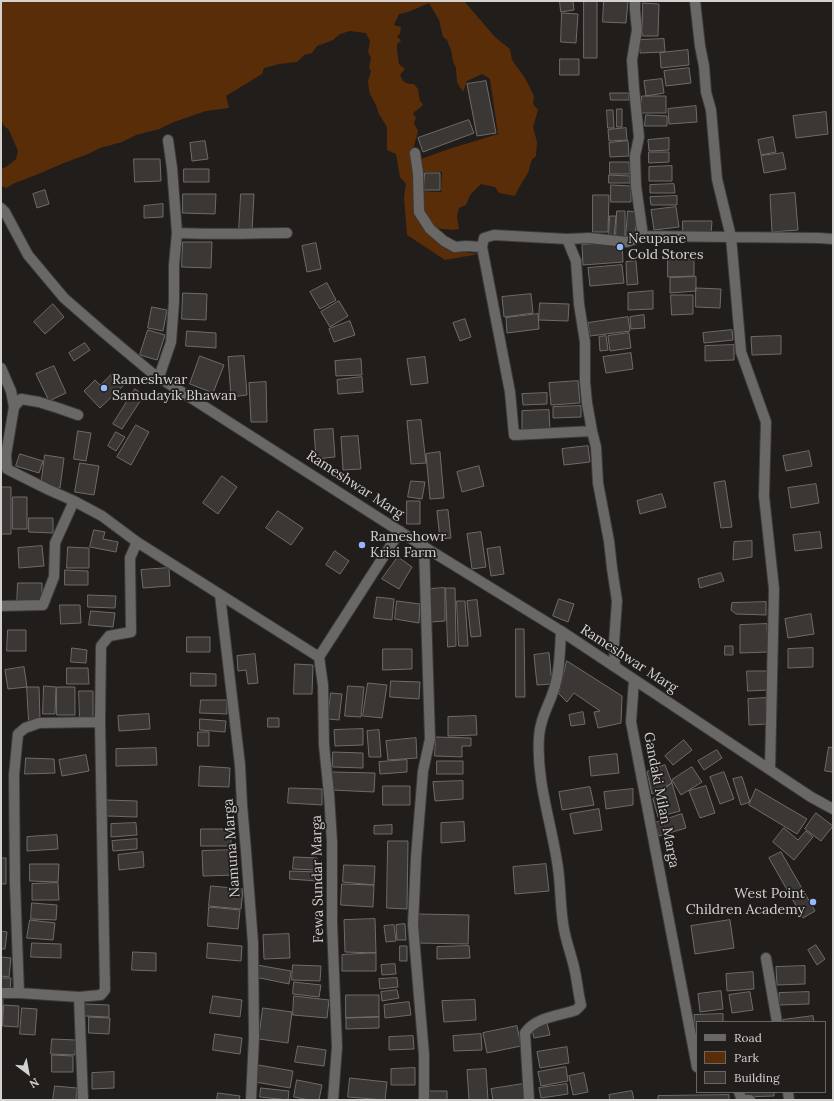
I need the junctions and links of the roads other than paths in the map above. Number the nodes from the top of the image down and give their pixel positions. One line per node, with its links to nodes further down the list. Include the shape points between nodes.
1 (635, 1): 8 (street, via 637,30 632,60 639,137 635,156 636,186)
2 (695, 1): 9 (street, via 706,92 711,110 717,179)
3 (168, 140): 6 (street)
4 (415, 154): 12 (street, via 419,212 430,230 455,247)
5 (1, 208): 14 (street, Rameshwar Marg, via 28,254 64,298)
6 (177, 233): 7 (street); 14 (street, via 171,342)
7 (287, 234)
8 (643, 236): 9 (street); 10 (street, via 627,242 589,238)
9 (731, 237): 11 (street); 29 (street, via 741,352 766,422 764,496 774,589)
10 (567, 239): 12 (street, via 494,235 484,238); 17 (street, via 576,261 585,342 585,382)
11 (833, 239)
12 (482, 247): 17 (street, via 510,392 514,435)
13 (1, 368): 15 (street, via 11,391)
14 (159, 377): 19 (street, Rameshwar Marg)
15 (14, 407): 16 (street, via 21,399); 18 (street, via 6,455 7,469)
16 (78, 415)
17 (592, 431): 26 (street, via 617,601)
18 (74, 501): 20 (street, via 102,516); 23 (street, via 56,543 54,577 43,605)
19 (400, 531): 21 (street, Rameshwar Marg); 25 (street)
20 (137, 542): 22 (street); 28 (street, via 130,558 131,632 109,636 101,646)
21 (424, 546): 24 (street, Rameshwar Marg); 41 (street, via 430,738 424,771 416,858 413,925 424,1055)
22 (220, 594): 25 (street); 39 (street, Namuna Marga, via 240,765 253,943 254,1037)
23 (1, 606)
24 (561, 631): 26 (street, Rameshwar Marg); 42 (street, via 556,682 542,719 538,759 558,868 564,929 581,1006 576,1010 538,1021 529,1026 525,1033)
25 (319, 657): 40 (street, Fewa Sundar Marga, via 332,842 336,1047)
26 (615, 667): 27 (street, Rameshwar Marg)
27 (634, 680): 29 (street, Rameshwar Marg); 36 (street, Gandaki Milan Marga, via 631,722)
28 (100, 722): 33 (street, via 39,723 25,728 18,734 14,775); 34 (street, via 105,990 101,995)
29 (770, 769): 30 (street, Rameshwar Marg)
30 (833, 809)
31 (766, 958): 35 (street)
32 (1, 993): 33 (street)
33 (19, 993): 34 (street)
34 (79, 997): 38 (street)
35 (777, 1021)
36 (696, 1063)
37 (739, 1093): 43 (street, via 742,1100)
38 (83, 1100)
39 (251, 1100)
40 (333, 1100)
41 (424, 1100)
42 (529, 1100)
43 (750, 1100)

